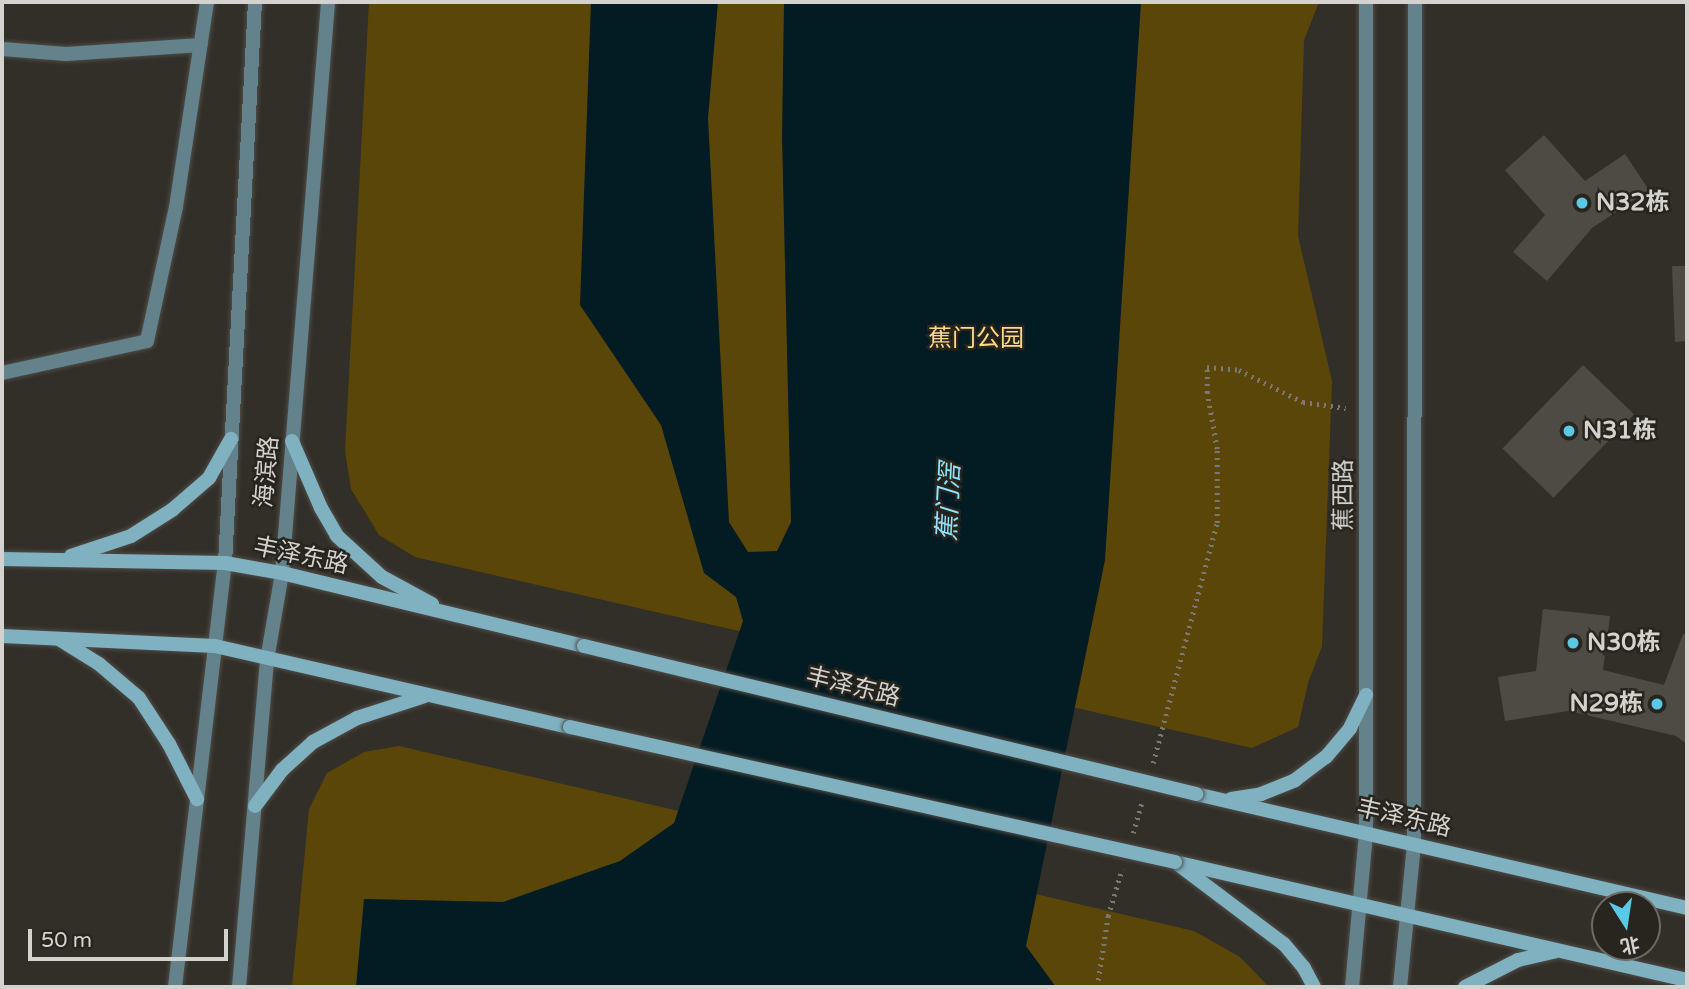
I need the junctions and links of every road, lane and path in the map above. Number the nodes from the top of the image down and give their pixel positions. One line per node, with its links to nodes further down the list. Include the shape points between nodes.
1 (207, 2): 6 (street)
2 (255, 2): 10 (street)
3 (328, 2): 11 (street, 海滨路)
4 (1366, 2): 9 (street, 蕉西路)
5 (1415, 2): 30 (street)
6 (201, 45): 7 (street, via 66,54); 8 (street, via 176,207 147,341)
7 (2, 49)
8 (2, 373)
9 (1366, 411): 22 (street, 蕉西路); 23 (path, via 1303,402 1240,370 1208,368 1217,450 1217,523)
10 (232, 439): 13 (main road, via 209,478 172,510 131,536); 14 (street)
11 (292, 441): 15 (street, 海滨路); 16 (main road, via 337,536 382,577)
12 (2, 559): 13 (main road, 丰泽东路)
13 (59, 560): 14 (main road, 丰泽东路)
14 (225, 563): 15 (main road, 丰泽东路); 19 (street)
15 (282, 573): 16 (main road, 丰泽东路); 20 (street, 海滨路)
16 (449, 613): 26 (main road, 丰泽东路, bridge)
17 (2, 636): 18 (main road)
18 (55, 636): 19 (main road); 25 (main road, via 99,664 139,698)
19 (215, 646): 20 (main road); 25 (street)
20 (267, 660): 21 (main road); 27 (street, 海滨路)
21 (426, 695): 27 (main road, via 357,718 313,742 282,770); 31 (main road, bridge)
22 (1366, 695): 26 (main road, via 1350,728 1296,780 1261,794); 28 (street, 蕉西路)
23 (1152, 769)
24 (1144, 796): 29 (path)
25 (197, 799): 38 (street)
26 (1224, 800): 28 (main road, 丰泽东路)
27 (255, 806): 39 (street, 海滨路)
28 (1366, 833): 30 (main road, 丰泽东路); 33 (street, 蕉西路)
29 (1132, 836)
30 (1414, 844): 34 (main road, 丰泽东路); 35 (street)
31 (1175, 862): 33 (main road); 41 (main road, via 1284,944)
32 (1124, 863): 40 (path, via 1108,916)
33 (1360, 905): 35 (main road); 42 (street, 蕉西路)
34 (1687, 908)
35 (1408, 915): 36 (main road); 43 (street)
36 (1560, 950): 37 (main road); 44 (main road, via 1518,960)
37 (1687, 979)
38 (175, 987)
39 (239, 987)
40 (1097, 987)
41 (1314, 987)
42 (1352, 987)
43 (1401, 987)
44 (1465, 987)

